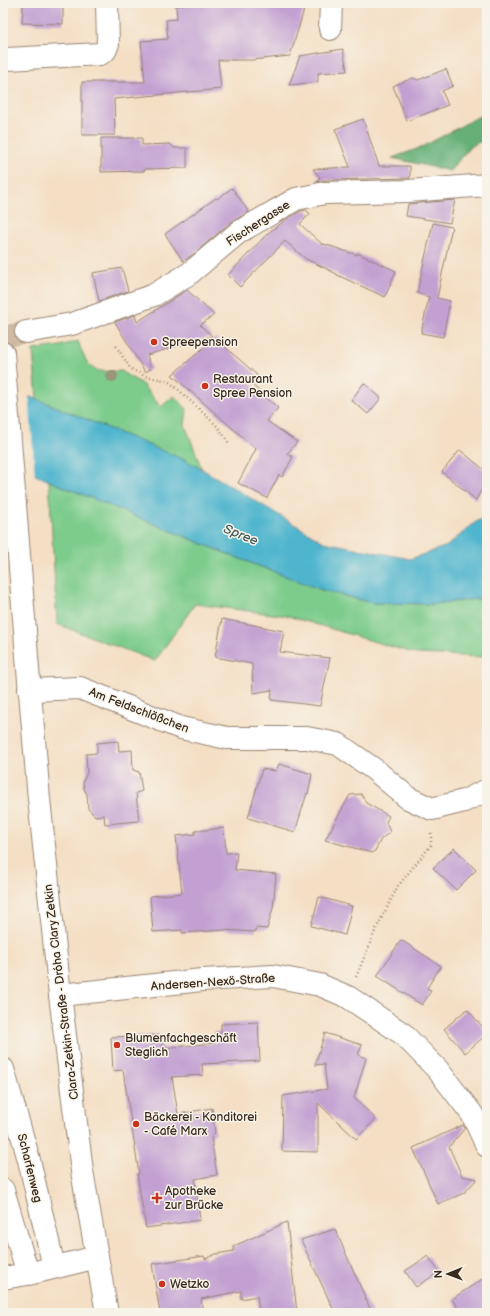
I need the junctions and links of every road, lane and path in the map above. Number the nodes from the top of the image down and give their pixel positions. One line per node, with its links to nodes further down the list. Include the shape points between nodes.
1 (107, 3): 4 (street, via 108,44 105,51 100,54)
2 (331, 3): 3 (street)
3 (330, 29)
4 (7, 59)
5 (487, 185): 6 (street, Fischergasse, via 408,191 325,193 296,199 239,232 190,273 154,295 72,324)
6 (26, 332)
7 (116, 346): 9 (path, via 130,368 145,376 168,381 218,427)
8 (3, 353): 10 (street, Clara-Zetkin-Straße - Dróha Clary Zetkin)
9 (229, 443)
10 (28, 680): 12 (street, Am Feldschlößchen, via 80,688 181,728 227,738 307,738 338,744 375,770 408,798); 13 (street, Clara-Zetkin-Straße - Dróha Clary Zetkin)
11 (487, 790): 12 (street, via 464,801)
12 (432, 809): 14 (path, via 431,845 398,886 376,929)
13 (60, 995): 14 (street, Andersen-Nexö-Straße, via 202,980 272,976 320,985); 18 (street, Clara-Zetkin-Straße - Dróha Clary Zetkin, via 82,1171)
14 (348, 996): 16 (street, Andersen-Nexö-Straße, via 403,1034 438,1070 472,1114)
15 (3, 1069): 19 (street, Scharfenweg, via 29,1160)
16 (487, 1146)
17 (3, 1190): 20 (street)
18 (97, 1256): 19 (street); 22 (street, Clara-Zetkin-Straße - Dróha Clary Zetkin)
19 (54, 1267): 20 (street)
20 (28, 1274): 21 (street)
21 (3, 1278)
22 (106, 1313)

